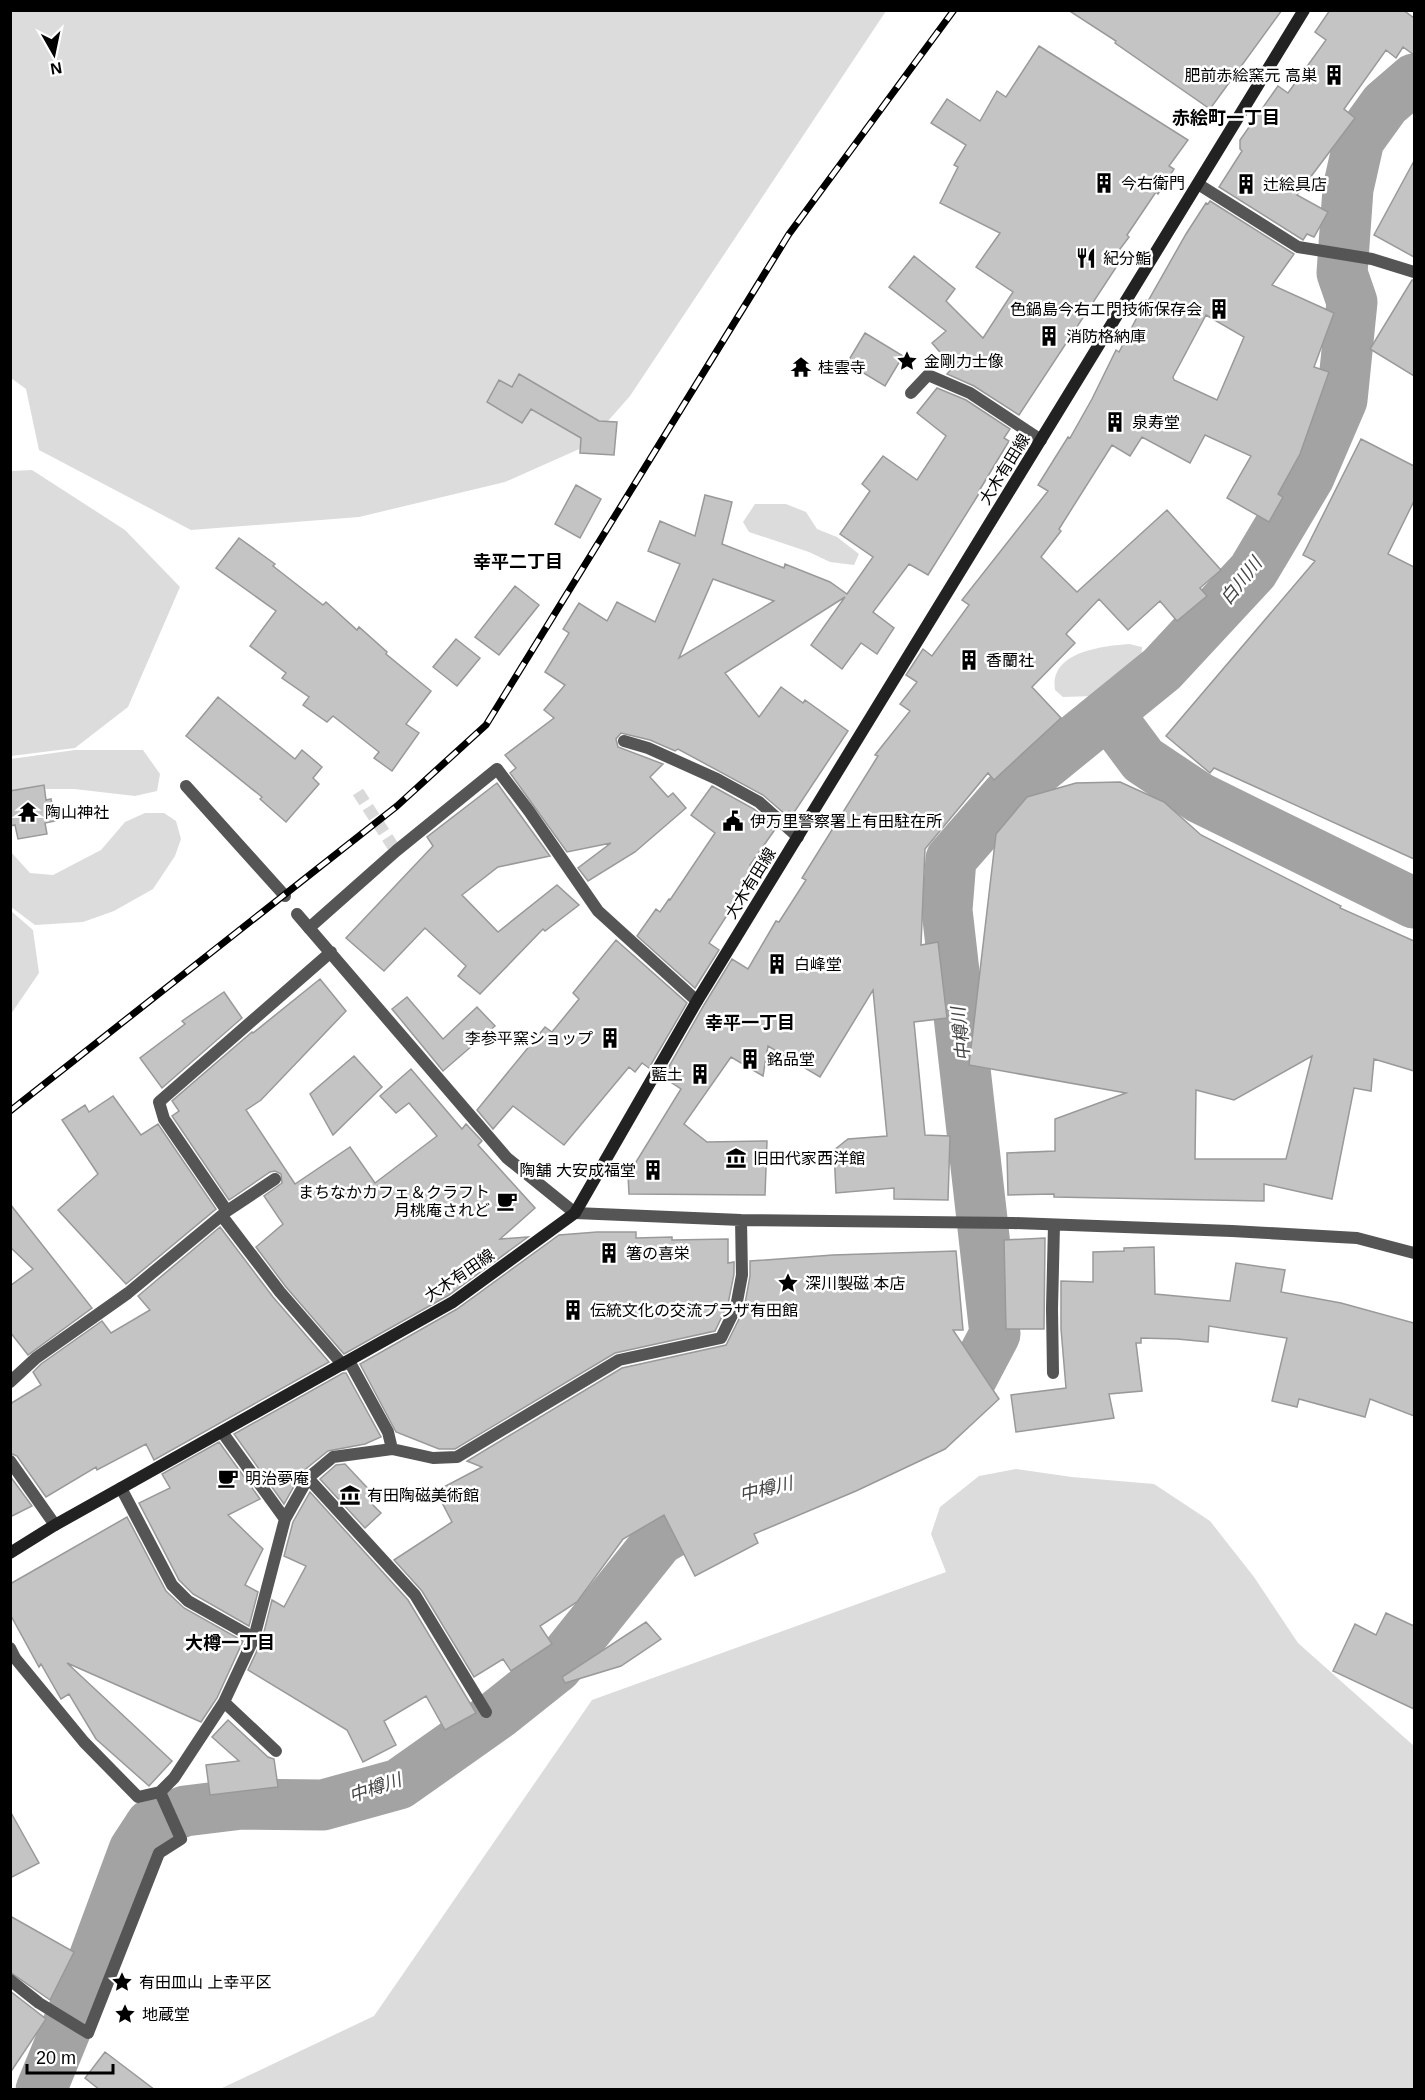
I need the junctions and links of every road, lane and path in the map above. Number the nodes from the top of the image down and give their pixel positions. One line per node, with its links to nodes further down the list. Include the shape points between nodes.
1 (1304, 10): 2 (main road, 大木有田線)
2 (1198, 184): 3 (street, via 1298,247); 5 (main road, 大木有田線)
3 (1413, 269)
4 (911, 393): 5 (street, via 928,375 970,393)
5 (1041, 440): 8 (main road, 大木有田線)
6 (624, 741): 8 (street, via 648,748 759,802)
7 (186, 786): 9 (street)
8 (798, 837): 13 (main road, 大木有田線)
9 (285, 896)
10 (297, 914): 11 (street)
11 (309, 928): 12 (street); 13 (street, via 497,769 598,911)
12 (331, 952): 15 (street, via 159,1102 164,1119); 16 (street, via 507,1158)
13 (697, 1001): 16 (main road, 大木有田線)
14 (275, 1179): 15 (street)
15 (224, 1213): 20 (street, via 280,1292); 22 (street, via 128,1293 36,1358)
16 (575, 1213): 17 (street); 20 (main road, 大木有田線, via 453,1302)
17 (741, 1220): 18 (street); 24 (street, via 742,1275 736,1307 721,1338 619,1360 457,1457 433,1458)
18 (1054, 1225): 19 (street, via 1357,1238); 21 (street)
19 (1414, 1253)
20 (346, 1363): 23 (main road, 大木有田線); 24 (street, via 388,1432)
21 (1053, 1373)
22 (10, 1382)
23 (222, 1432): 27 (main road, 大木有田線); 28 (street)
24 (392, 1449): 26 (street, via 333,1457)
25 (10, 1461): 29 (street)
26 (308, 1478): 28 (street); 34 (street, via 416,1595)
27 (121, 1488): 29 (main road, 大木有田線); 31 (street, via 172,1586 188,1601)
28 (285, 1519): 31 (street)
29 (55, 1525): 30 (main road, 大木有田線)
30 (10, 1553)
31 (254, 1638): 33 (street)
32 (10, 1648): 36 (street, via 84,1742 138,1797)
33 (224, 1702): 35 (street); 36 (street)
34 (486, 1712)
35 (276, 1750)
36 (162, 1797): 37 (street, via 181,1839 159,1853 88,2033)
37 (10, 1980)

